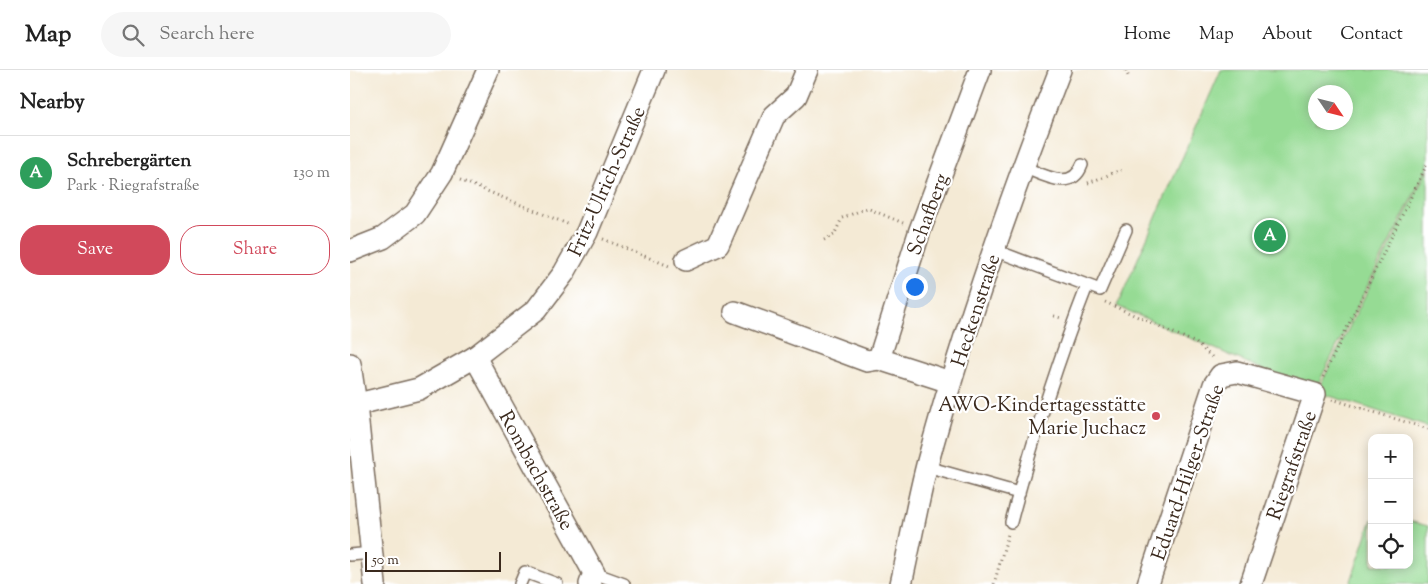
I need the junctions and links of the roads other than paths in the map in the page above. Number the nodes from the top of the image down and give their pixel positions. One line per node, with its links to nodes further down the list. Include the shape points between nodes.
1 (488, 70): 9 (street, via 442,173 415,214 383,238)
2 (654, 70): 14 (street, Fritz-Ulrich-Straße, via 587,232 564,273 536,310)
3 (807, 70): 11 (street, via 796,96 774,116 718,245)
4 (980, 70): 15 (street, Schafberg, via 920,230)
5 (1060, 70): 7 (street, Heckenstraße)
6 (1082, 165): 7 (lane, via 1073,178 1060,181)
7 (1022, 167): 10 (street, Heckenstraße)
8 (1126, 230): 12 (lane, via 1100,290)
9 (350, 250)
10 (994, 250): 12 (lane); 18 (street, Heckenstraße)
11 (686, 260)
12 (1087, 286): 21 (lane, via 1039,422)
13 (735, 312): 15 (street, via 867,362)
14 (475, 357): 19 (street, Fritz-Ulrich-Straße, via 418,389); 25 (street, Rombachstraße)
15 (879, 359): 18 (street)
16 (350, 364): 19 (street)
17 (1229, 373): 31 (street, Eduard-Hilger-Straße, via 1214,385); 32 (street, Riegrafstraße, via 1315,394)
18 (950, 382): 20 (street, Heckenstraße)
19 (353, 405): 23 (street)
20 (927, 468): 21 (lane); 30 (street, Heckenstraße)
21 (1019, 493): 22 (lane)
22 (1011, 522)
23 (372, 552): 24 (lane); 26 (street)
24 (350, 555)
25 (592, 579): 29 (lane)
26 (375, 584)
27 (520, 584): 28 (lane, via 525,572)
28 (556, 584)
29 (624, 584)
30 (901, 584)
31 (1148, 584)
32 (1251, 584)

